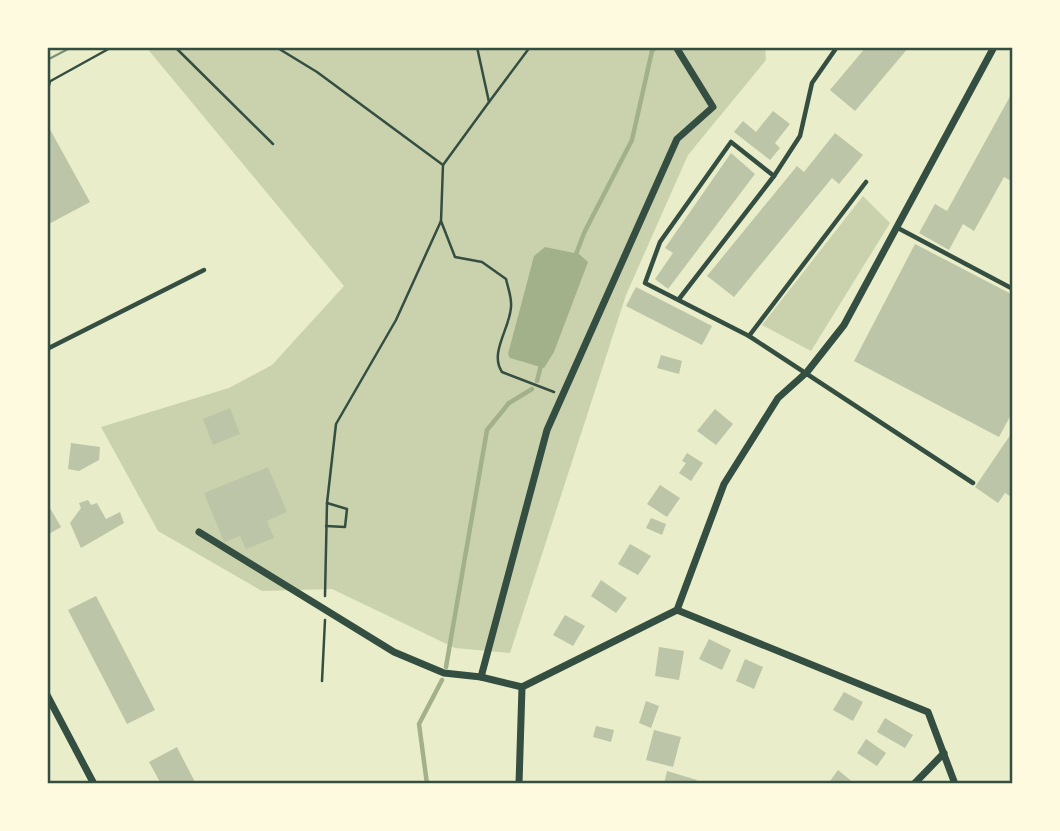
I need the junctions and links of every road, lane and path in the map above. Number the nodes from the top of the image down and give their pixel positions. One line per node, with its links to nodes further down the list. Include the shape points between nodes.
1 (112, 47): 9 (path)
2 (174, 47): 12 (path)
3 (276, 47): 13 (path)
4 (477, 47): 11 (path)
5 (530, 47): 11 (path)
6 (676, 47): 24 (street, via 713,107 677,139)
7 (838, 47): 14 (lane, via 812,83 800,136)
8 (994, 47): 17 (street)
9 (48, 81): 10 (path)
10 (47, 94)
11 (489, 102): 13 (path)
12 (272, 144)
13 (443, 165): 16 (path)
14 (774, 176): 20 (lane); 20 (lane, via 732,142 660,242 645,283)
15 (866, 181): 21 (lane)
16 (440, 221): 24 (path, via 455,257 473,258 506,279 511,308 497,355 502,372); 26 (path, via 396,320 336,424)
17 (895, 227): 19 (lane); 23 (street, via 844,325)
18 (204, 270): 22 (lane)
19 (1013, 289)
20 (679, 299): 21 (lane)
21 (749, 336): 23 (lane)
22 (47, 349)
23 (807, 372): 25 (lane); 29 (street, via 778,398 724,484)
24 (563, 395): 31 (street, via 547,430)
25 (973, 483)
26 (327, 503): 27 (path); 27 (path, via 347,509 345,527)
27 (326, 526): 30 (path)
28 (199, 532): 30 (street)
29 (677, 610): 33 (street); 35 (street, via 928,712)
30 (325, 611): 31 (street, via 406,657 444,673); 32 (path)
31 (481, 677): 33 (street)
32 (322, 681)
33 (523, 687): 37 (street)
34 (48, 698): 36 (street)
35 (944, 753): 38 (street); 39 (street)
36 (94, 784)
37 (519, 784)
38 (914, 784)
39 (955, 784)

